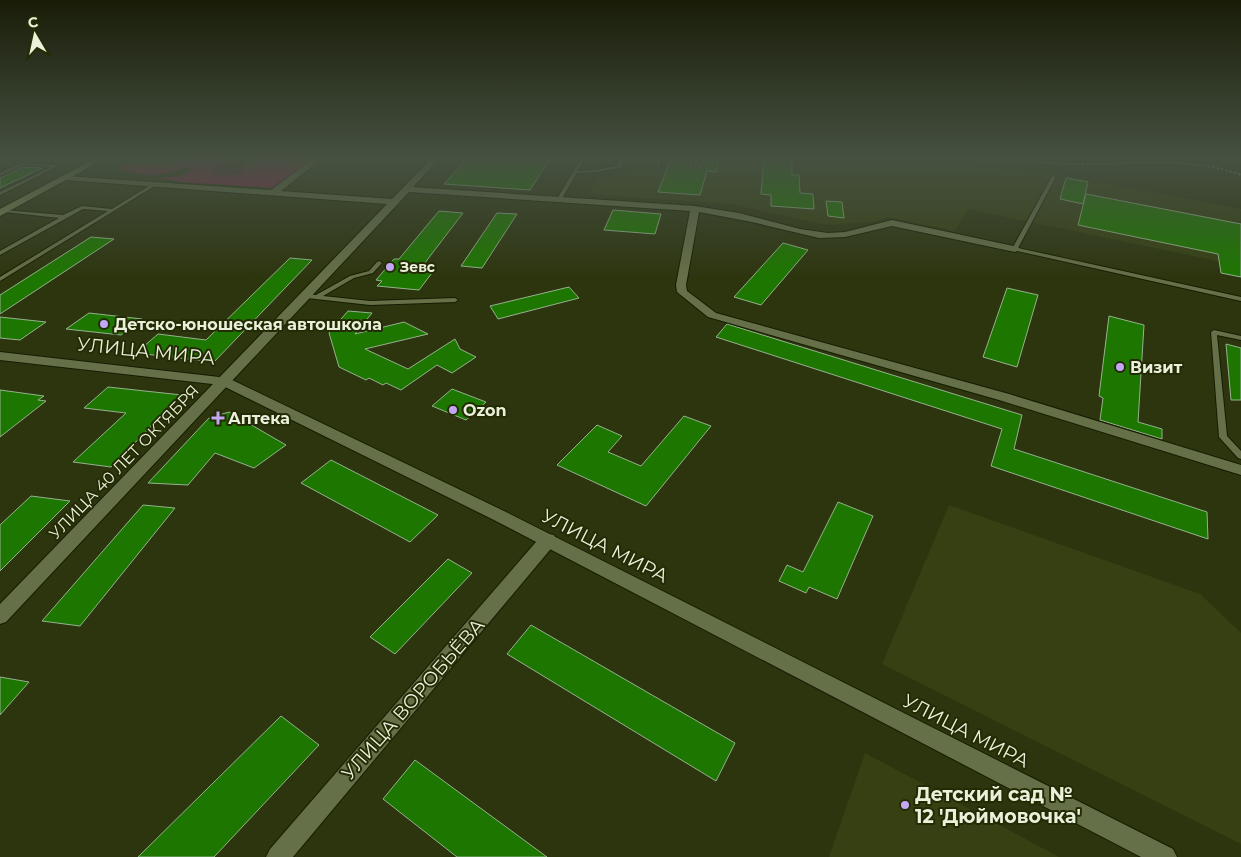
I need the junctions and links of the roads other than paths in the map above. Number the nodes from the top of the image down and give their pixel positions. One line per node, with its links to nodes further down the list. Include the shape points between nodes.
1 (30, 197): 11 (main road)
2 (133, 197): 10 (lane)
3 (318, 197): 8 (street)
4 (398, 197): 8 (street, УЛИЦА 40 ЛЕТ ОКТЯБРЯ)
5 (528, 197): 7 (street)
6 (1043, 197): 13 (lane)
7 (559, 199): 9 (street)
8 (393, 202): 17 (street, УЛИЦА 40 ЛЕТ ОКТЯБРЯ)
9 (695, 209): 13 (street, via 828,236 850,235 892,223); 24 (street, via 682,292 712,315 1004,397)
10 (112, 210): 12 (lane, via 82,207); 16 (lane)
11 (2, 212): 12 (lane)
12 (65, 216): 14 (lane)
13 (1015, 249): 18 (lane)
14 (0, 253)
15 (379, 263): 17 (lane, via 370,272)
16 (0, 279)
17 (312, 296): 19 (lane, via 370,303); 22 (street, УЛИЦА 40 ЛЕТ ОКТЯБРЯ)
18 (1241, 299)
19 (455, 300)
20 (1241, 338): 23 (lane, via 1214,332 1222,437)
21 (0, 356): 22 (street, УЛИЦА МИРА)
22 (224, 381): 25 (street, УЛИЦА МИРА); 26 (street, УЛИЦА 40 ЛЕТ ОКТЯБРЯ)
23 (1241, 456)
24 (1241, 470)
25 (548, 540): 27 (street, УЛИЦА ВОРОБЬЁВА); 28 (street, УЛИЦА МИРА)
26 (0, 616)
27 (278, 857)
28 (1165, 857)

